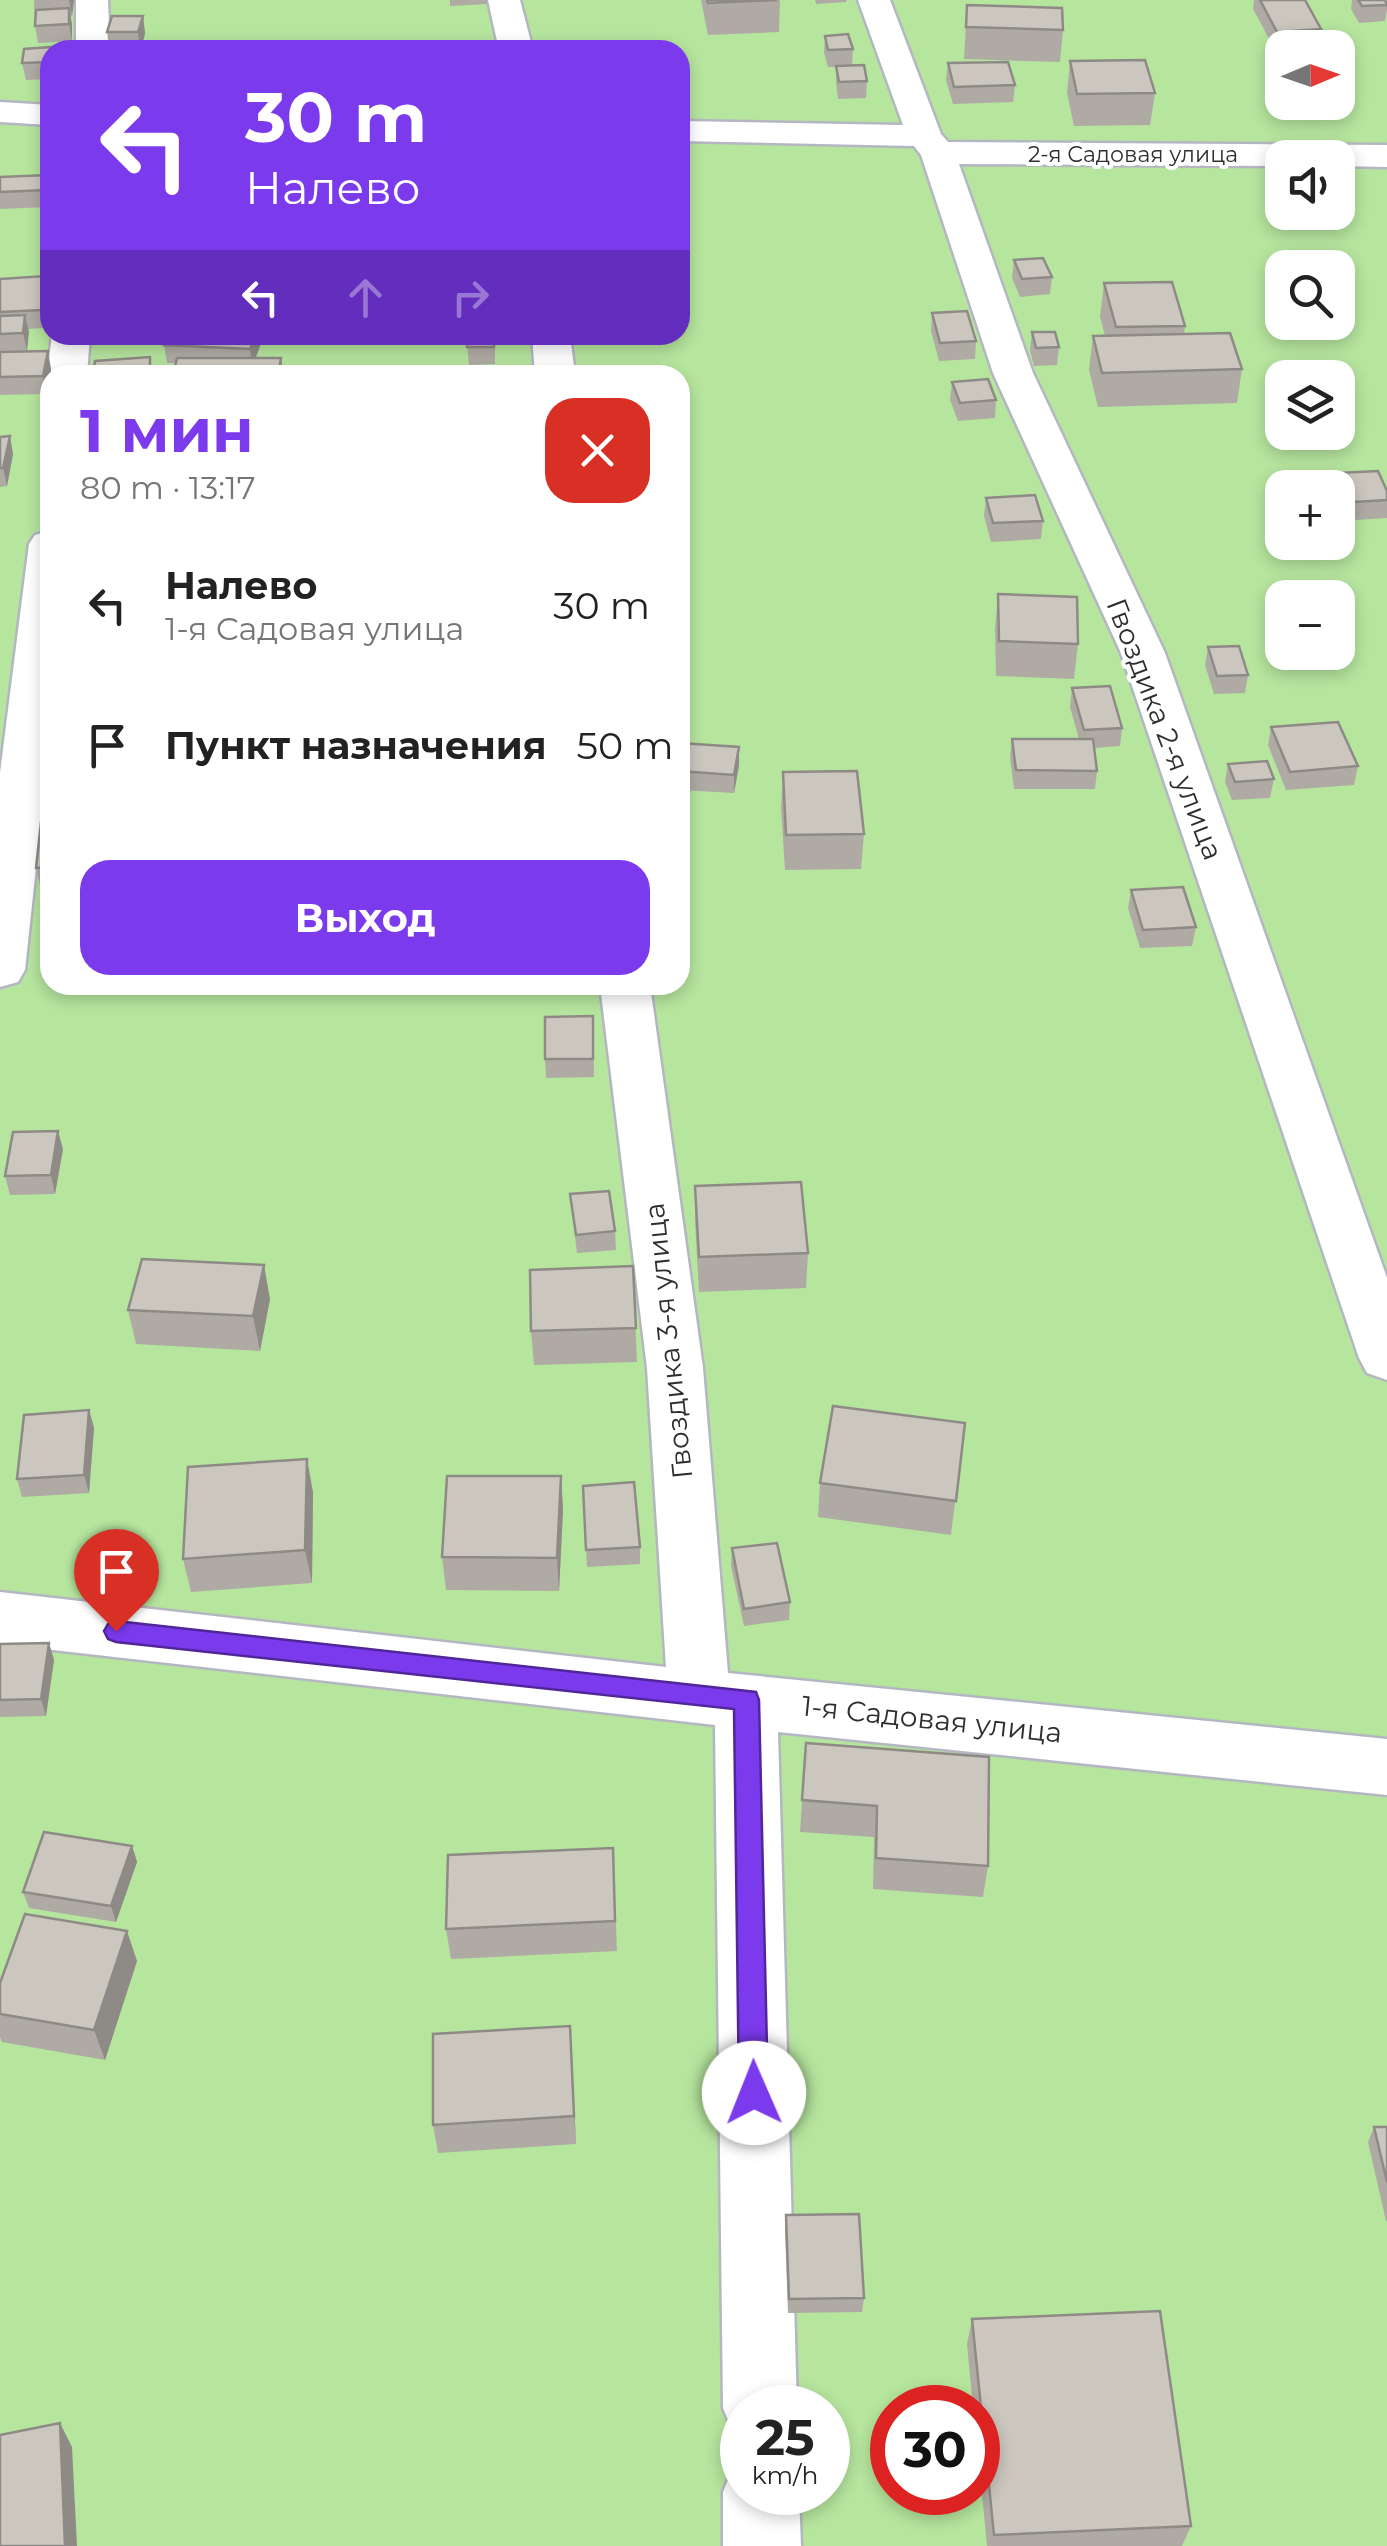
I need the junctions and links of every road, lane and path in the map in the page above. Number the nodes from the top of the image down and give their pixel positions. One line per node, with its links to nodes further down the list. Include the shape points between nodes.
1 (92, 0): 4 (street)
2 (504, 0): 5 (street)
3 (874, 0): 9 (street, Гвоздика 2-я улица)
4 (93, 40)
5 (514, 40)
6 (0, 112): 7 (street)
7 (40, 114)
8 (690, 132): 9 (street, 2-я Садовая улица)
9 (931, 145): 10 (street, 2-я Садовая улица); 14 (street, Гвоздика 2-я улица, via 1013,373 1143,653)
10 (1387, 156)
11 (40, 629): 12 (street)
12 (0, 970)
13 (626, 995): 16 (street, Гвоздика 3-я улица)
14 (1387, 1358)
15 (0, 1618): 16 (street, 1-я Садовая улица)
16 (723, 1698): 17 (street, 1-я Садовая улица); 18 (street, Гвоздика 3-я улица)
17 (1387, 1767)
18 (759, 2385)
19 (761, 2515): 20 (street)
20 (762, 2546)

